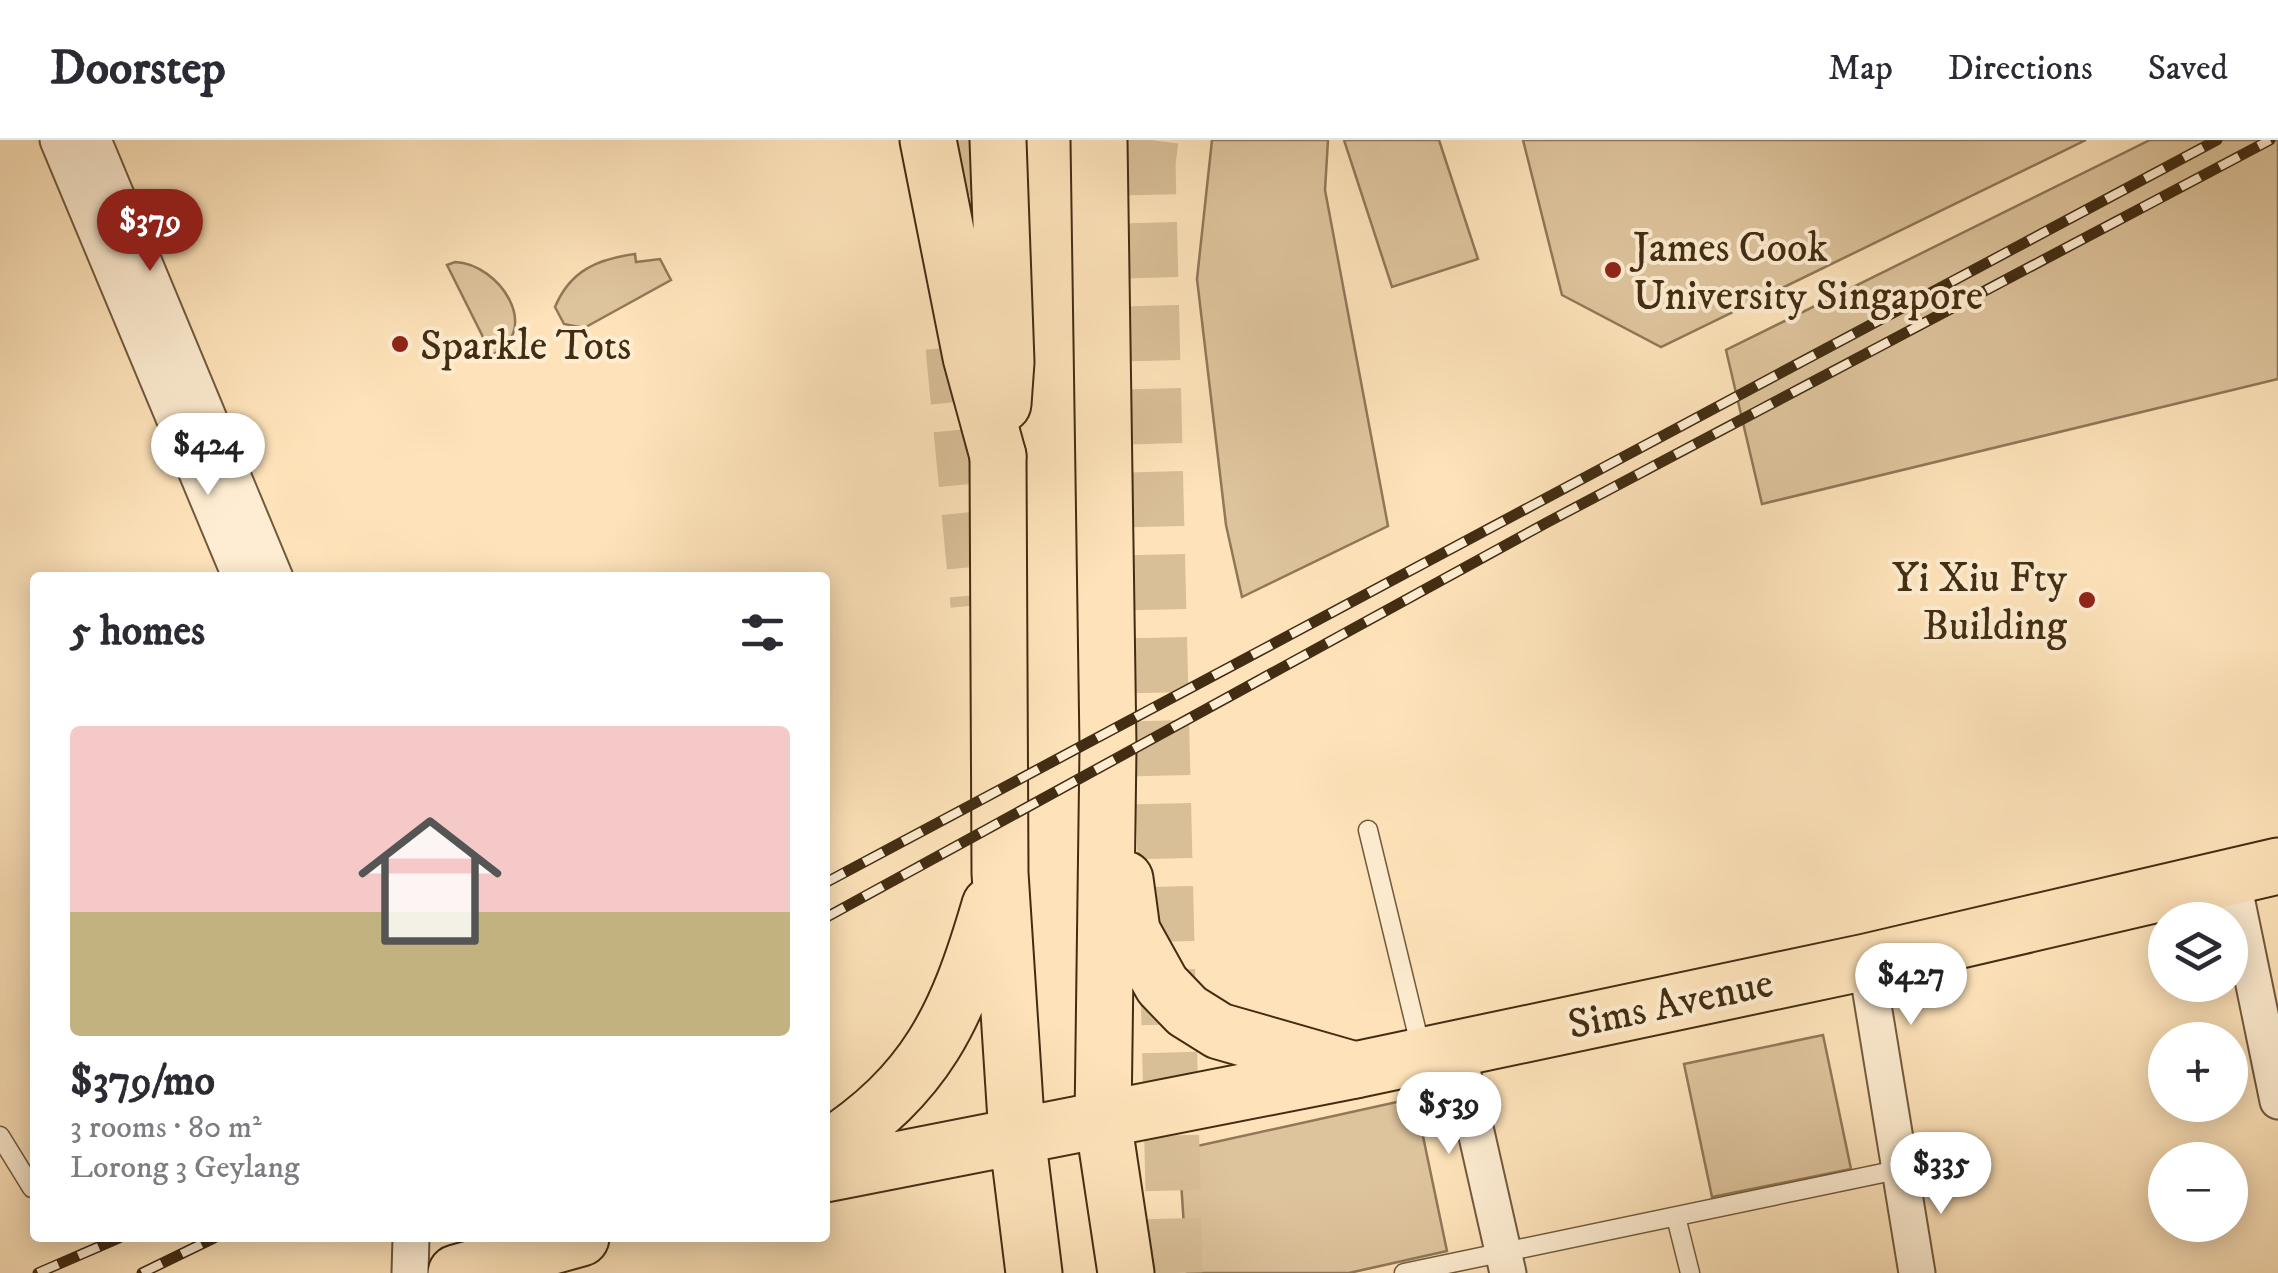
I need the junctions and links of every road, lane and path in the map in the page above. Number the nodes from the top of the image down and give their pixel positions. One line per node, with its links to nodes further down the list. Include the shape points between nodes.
1 (928, 140): 5 (main road)
2 (998, 140): 5 (main road, via 1006,362)
3 (1098, 140): 8 (main road)
4 (80, 151): 6 (street); 7 (street)
5 (998, 456): 11 (main road)
6 (239, 572)
7 (272, 572)
8 (1108, 747): 14 (main road, via 1132,931 1162,985 1219,1031); 16 (main road)
9 (1368, 830): 13 (lane)
10 (2255, 872): 12 (main road, Sims Avenue); 15 (street)
11 (1000, 874): 17 (main road); 19 (main road, via 952,1016 909,1080)
12 (1866, 962): 13 (main road, Sims Avenue); 20 (street)
13 (1440, 1051): 14 (main road, Sims Avenue); 26 (street)
14 (1356, 1070): 16 (main road, Sims Avenue)
15 (2278, 1101)
16 (1104, 1120): 17 (main road, Sims Avenue); 30 (main road)
17 (1017, 1135): 21 (main road, Sims Avenue); 29 (main road)
18 (0, 1136): 22 (lane)
19 (830, 1147)
20 (1902, 1169): 23 (lane); 33 (street)
21 (830, 1173)
22 (30, 1185)
23 (1676, 1217): 26 (lane); 32 (lane)
24 (411, 1242): 27 (street)
25 (547, 1242): 28 (main road)
26 (1506, 1263): 31 (lane)
27 (410, 1273)
28 (456, 1273)
29 (1034, 1273)
30 (1126, 1273)
31 (1404, 1273)
32 (1690, 1273)
33 (1916, 1273)

